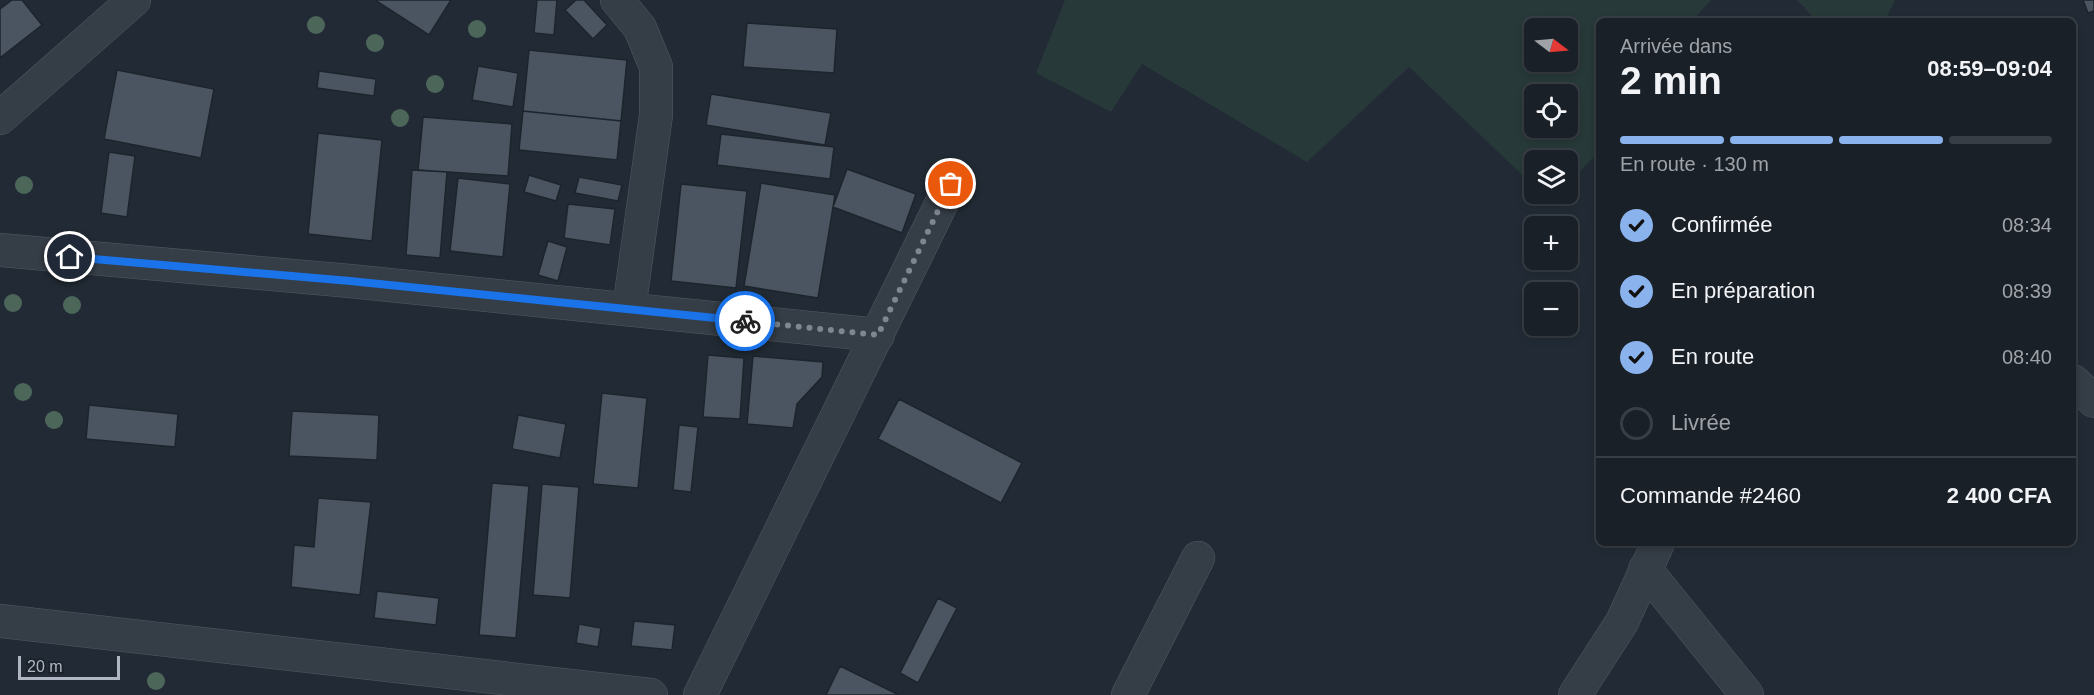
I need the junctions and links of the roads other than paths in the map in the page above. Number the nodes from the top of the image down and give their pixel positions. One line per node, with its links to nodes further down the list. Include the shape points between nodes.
1 (134, 0): 3 (street)
2 (617, 0): 6 (street, via 640,28 656,67 656,115)
3 (0, 118)
4 (951, 184): 7 (street)
5 (0, 250): 6 (street)
6 (629, 309): 7 (street)
7 (878, 335): 14 (street)
8 (2076, 384): 9 (street)
9 (2094, 401)
10 (1652, 556): 16 (street, via 1622,622); 17 (street)
11 (1198, 558): 15 (street)
12 (0, 621): 13 (street)
13 (651, 695)
14 (700, 695)
15 (1128, 695)
16 (1575, 695)
17 (1747, 695)

